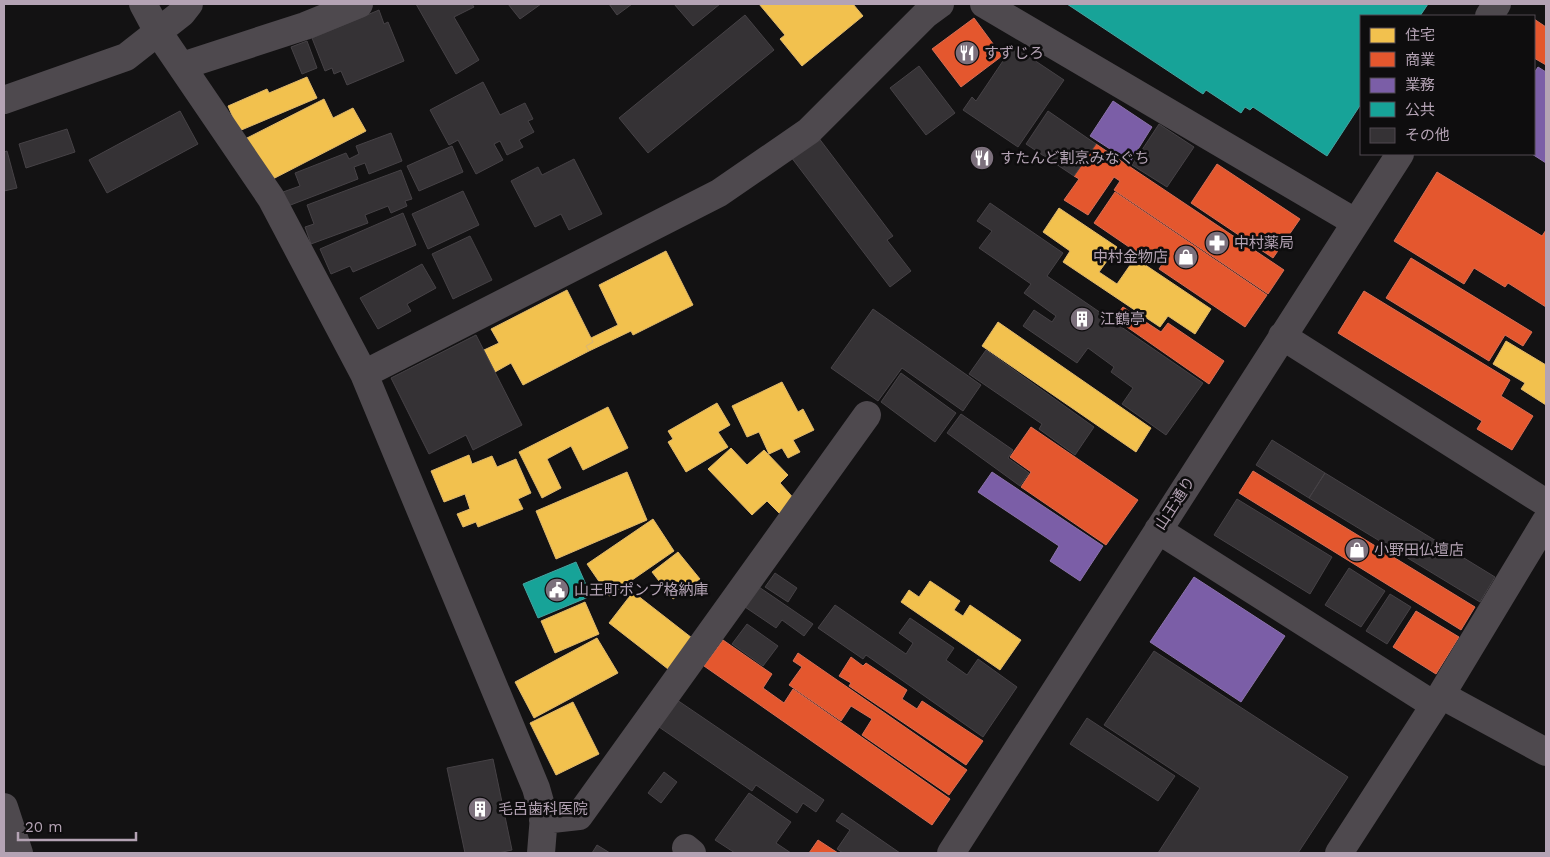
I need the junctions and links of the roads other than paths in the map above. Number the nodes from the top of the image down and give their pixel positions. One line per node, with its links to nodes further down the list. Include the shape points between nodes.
1 (143, 4): 8 (street)
2 (189, 4): 8 (street)
3 (359, 4): 9 (street, via 305,26)
4 (940, 4): 14 (street, via 925,15 809,131 719,193)
5 (984, 4): 12 (street)
6 (1498, 4): 7 (street)
7 (1490, 15)
8 (158, 32): 9 (street); 10 (street, via 126,57)
9 (182, 66): 14 (street, via 271,198)
10 (4, 100)
11 (1399, 155): 12 (street, 山王通り)
12 (1355, 222): 13 (street, 山王通り)
13 (1282, 336): 16 (street); 18 (street, 山王通り)
14 (364, 374): 22 (street, via 536,788)
15 (867, 415): 22 (street, via 578,816)
16 (1546, 503)
17 (1546, 520): 19 (street)
18 (1158, 530): 19 (street); 25 (street, 山王通り)
19 (1437, 700): 20 (street); 26 (street)
20 (1546, 752)
21 (4, 807): 23 (street)
22 (544, 820): 24 (street)
23 (19, 853)
24 (541, 853)
25 (952, 853)
26 (1339, 853)

